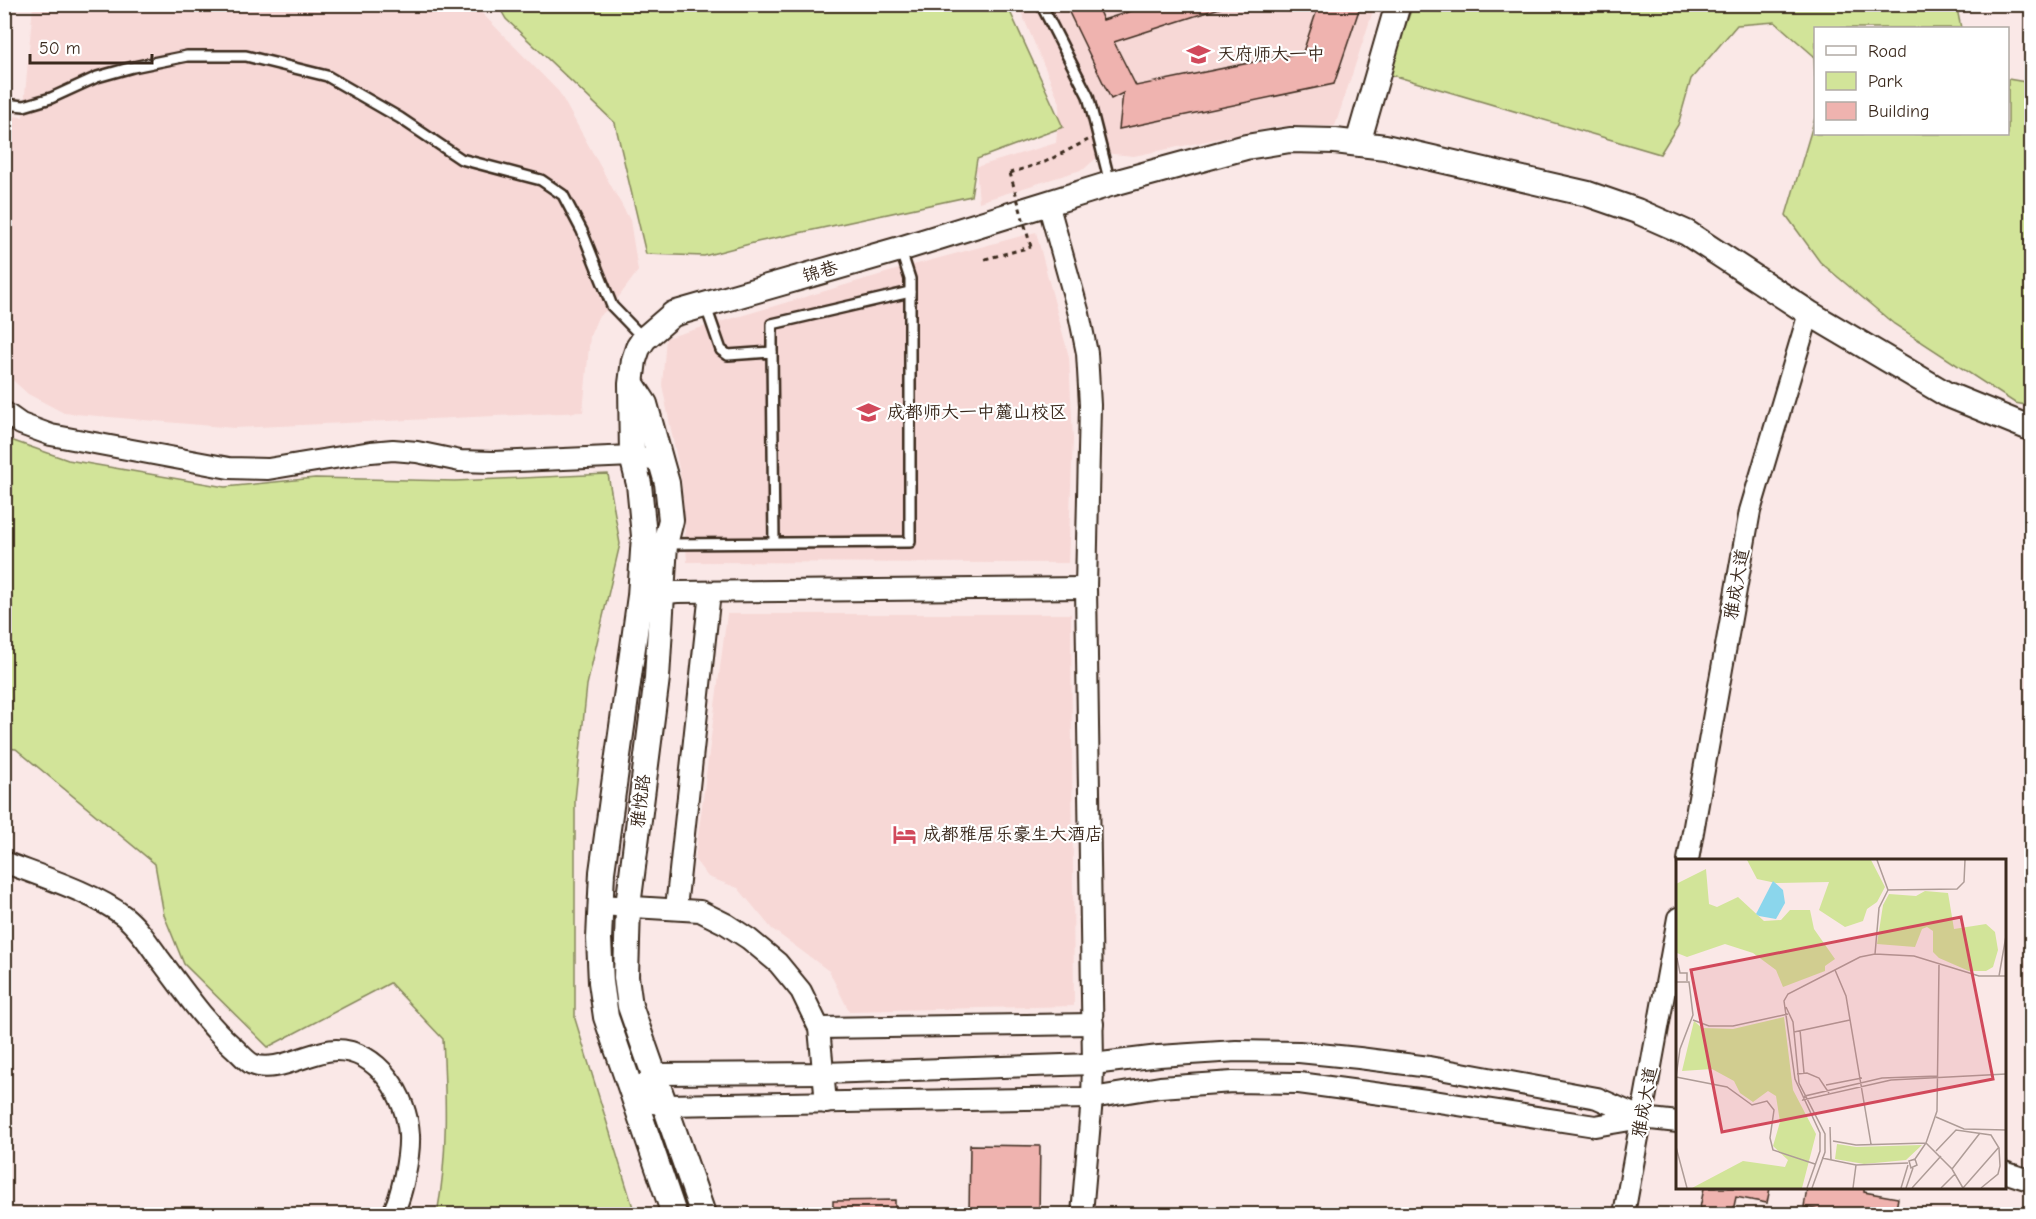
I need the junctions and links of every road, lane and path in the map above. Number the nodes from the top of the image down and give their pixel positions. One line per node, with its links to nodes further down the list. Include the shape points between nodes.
1 (1041, 4): 4 (lane, via 1088,96)
2 (1398, 4): 5 (street)
3 (4, 104): 13 (lane, via 24,106 97,77 187,56 246,56 327,76 461,159 541,180 563,195 612,306)
4 (1097, 135): 6 (lane); 9 (path, bridge, via 1045,162 1010,173 1031,247)
5 (1358, 143): 6 (street, 锦巷, via 1290,140 1246,147); 12 (street, 锦巷, via 1588,194 1637,211 1687,233)
6 (1110, 184): 7 (street, 锦巷)
7 (1048, 203): 8 (street, 锦巷); 22 (street, via 1087,353 1090,405)
8 (900, 249): 10 (lane); 11 (street, 锦巷)
9 (985, 259)
10 (910, 292): 14 (lane, via 772,324); 20 (lane, via 910,542)
11 (705, 304): 13 (street, 锦巷, via 673,314); 14 (lane, via 721,350 729,355)
12 (1809, 313): 17 (street, 锦巷, via 1946,394); 25 (street, 雅成大道, via 1750,511)
13 (644, 339): 15 (street, 锦巷, via 634,360)
14 (772, 352): 20 (lane)
15 (631, 384): 18 (street, 锦巷); 19 (street, 雅悦路, via 645,404)
16 (4, 412): 18 (street, via 21,424 51,435 229,468 268,469 393,450 493,462)
17 (2031, 429)
18 (632, 456): 19 (street); 24 (street, 锦巷, via 639,484)
19 (661, 462): 21 (street, 雅悦路, via 671,520)
20 (774, 543): 21 (lane)
21 (665, 544): 24 (street, 雅悦路)
22 (1086, 588): 23 (street); 31 (street)
23 (710, 592): 24 (street); 29 (street)
24 (651, 594): 27 (street, via 602,872); 28 (street, 雅悦路, via 657,678)
25 (1688, 859)
26 (4, 861): 44 (street, via 100,901 125,916 195,1006 252,1064 278,1065 338,1049 369,1059 389,1079 398,1096 409,1135 405,1173)
27 (600, 905): 28 (street); 37 (street, via 601,982 606,1017)
28 (628, 906): 29 (street); 35 (street, 雅悦路, via 626,976 630,1006)
29 (676, 908): 32 (street, via 700,911 726,924 778,963 801,991)
30 (1676, 924): 40 (street, 雅成大道)
31 (1093, 1024): 32 (street); 33 (street)
32 (819, 1028): 34 (street)
33 (1093, 1064): 34 (street); 36 (street); 40 (street, via 1236,1051 1299,1052 1429,1068 1597,1098)
34 (824, 1073): 35 (street); 38 (street)
35 (653, 1074): 37 (street); 39 (street, 雅悦路)
36 (1092, 1098): 38 (street); 40 (street, via 1171,1086 1299,1083 1595,1126); 47 (street)
37 (634, 1100): 39 (street); 45 (street)
38 (826, 1102): 39 (street)
39 (665, 1105): 46 (street, 雅悦路)
40 (1642, 1118): 41 (street); 48 (street, 雅成大道)
41 (1676, 1122)
42 (2006, 1173): 43 (street)
43 (2031, 1181)
44 (392, 1215)
45 (674, 1215)
46 (704, 1215)
47 (1082, 1215)
48 (1624, 1215)

